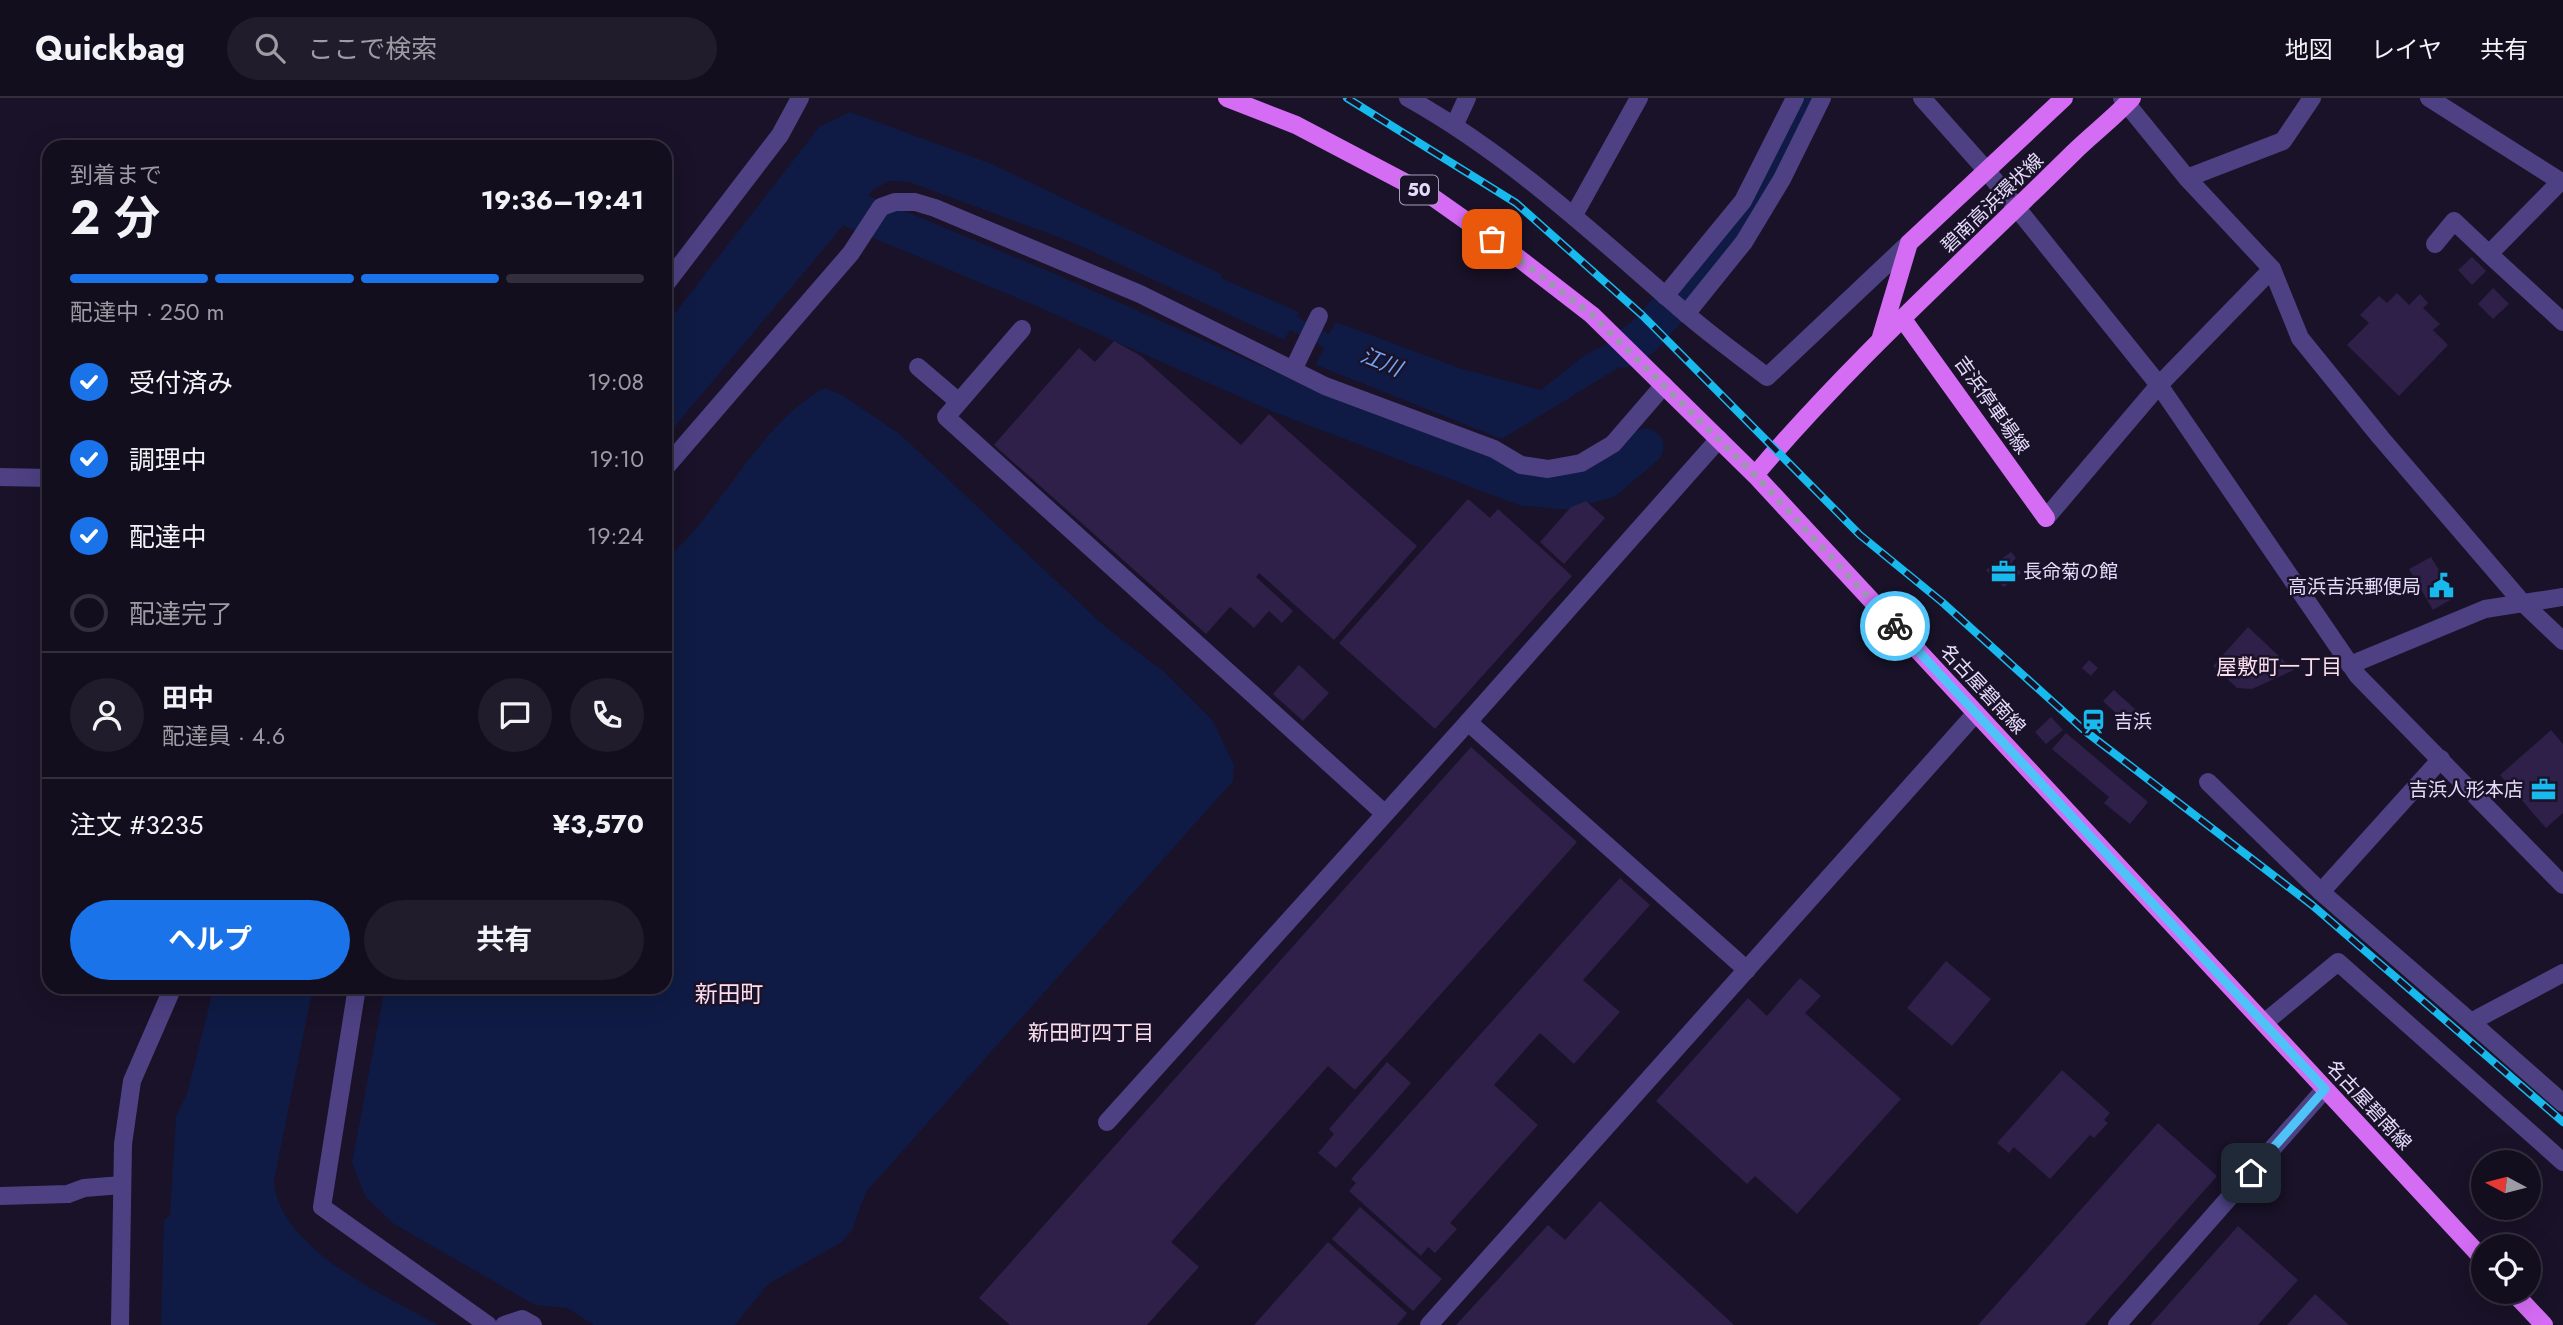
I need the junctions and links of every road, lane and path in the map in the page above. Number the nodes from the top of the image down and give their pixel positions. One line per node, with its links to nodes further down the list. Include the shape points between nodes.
1 (800, 98): 23 (street, via 780,135)
2 (1227, 98): 33 (main road, 名古屋碧南線 / 50, via 1296,125 1431,197 1592,315)
3 (1408, 98): 13 (street)
4 (1467, 98): 13 (street)
5 (1639, 98): 18 (street)
6 (1795, 98): 24 (street, via 1743,201)
7 (1822, 98): 25 (street, via 1744,242)
8 (1922, 98): 14 (street)
9 (2064, 98): 14 (main road, 碧南高浜環状線)
10 (2312, 98): 15 (street, via 2283,141)
11 (2429, 98): 16 (street)
12 (2127, 100): 15 (street); 17 (main road, 碧南高浜環状線)
13 (1455, 124): 18 (street)
14 (1987, 171): 17 (street); 19 (main road, 碧南高浜環状線)
15 (2187, 178): 22 (street)
16 (2562, 183): 21 (street)
17 (2017, 210): 27 (main road, 碧南高浜環状線); 34 (street)
18 (1574, 215): 24 (street)
19 (1909, 243): 25 (street, via 1767,377); 30 (main road, 碧南高浜環状線)
20 (2435, 244): 21 (street, via 2454,221)
21 (2489, 254): 28 (street)
22 (2272, 270): 34 (street); 43 (street, via 2300,338)
23 (672, 276)
24 (1666, 296): 25 (street)
25 (1685, 313)
26 (1319, 316): 32 (street)
27 (1902, 318): 30 (main road, 碧南高浜環状線); 41 (main road, 吉浜停車場線)
28 (2563, 322)
29 (1022, 329): 35 (street)
30 (1881, 337): 38 (main road, 碧南高浜環状線)
31 (918, 367): 35 (street)
32 (1294, 368): 33 (street, via 1325,386 1494,449 1521,464 1548,469 1581,463 1613,444); 37 (street, via 1140,294 934,208 895,202 881,207 851,253)
33 (1663, 384): 36 (main road, 名古屋碧南線 / 50)
34 (2160, 385): 41 (street); 45 (street)
35 (959, 402): 50 (street, via 946,416)
36 (1719, 439): 38 (main road, 名古屋碧南線 / 50); 47 (street)
37 (672, 460)
38 (1755, 475): 46 (main road, 名古屋碧南線 / 50)
39 (0, 477): 40 (street)
40 (42, 478)
41 (2046, 518)
42 (2563, 597): 43 (street)
43 (2521, 601): 44 (street); 45 (street, via 2485,609)
44 (2563, 641)
45 (2350, 665): 48 (street)
46 (1976, 713): 53 (street); 58 (main road, 名古屋碧南線 / 50)
47 (1468, 722): 50 (street); 53 (street)
48 (2441, 760): 51 (street); 52 (street)
49 (2208, 782): 52 (street)
50 (1384, 813): 61 (street)
51 (2563, 885)
52 (2321, 892): 57 (street)
53 (1747, 970): 71 (street)
54 (2563, 973): 57 (street)
55 (170, 994): 63 (street, via 132,1081)
56 (356, 994): 68 (street, via 322,1206)
57 (2471, 1022): 60 (street)
58 (2264, 1023): 59 (main road, 名古屋碧南線 / 50); 62 (street, via 2338,962)
59 (2325, 1089): 65 (main road, 名古屋碧南線 / 50); 72 (street)
60 (2563, 1103)
61 (1107, 1122)
62 (2563, 1162)
63 (122, 1185): 64 (street, via 68,1194); 67 (street)
64 (0, 1196)
65 (2471, 1246)
66 (2524, 1304): 73 (main road)
67 (120, 1325)
68 (488, 1325)
69 (504, 1325): 70 (street, via 522,1319)
70 (533, 1325)
71 (1429, 1325)
72 (2117, 1325)
73 (2544, 1325)

